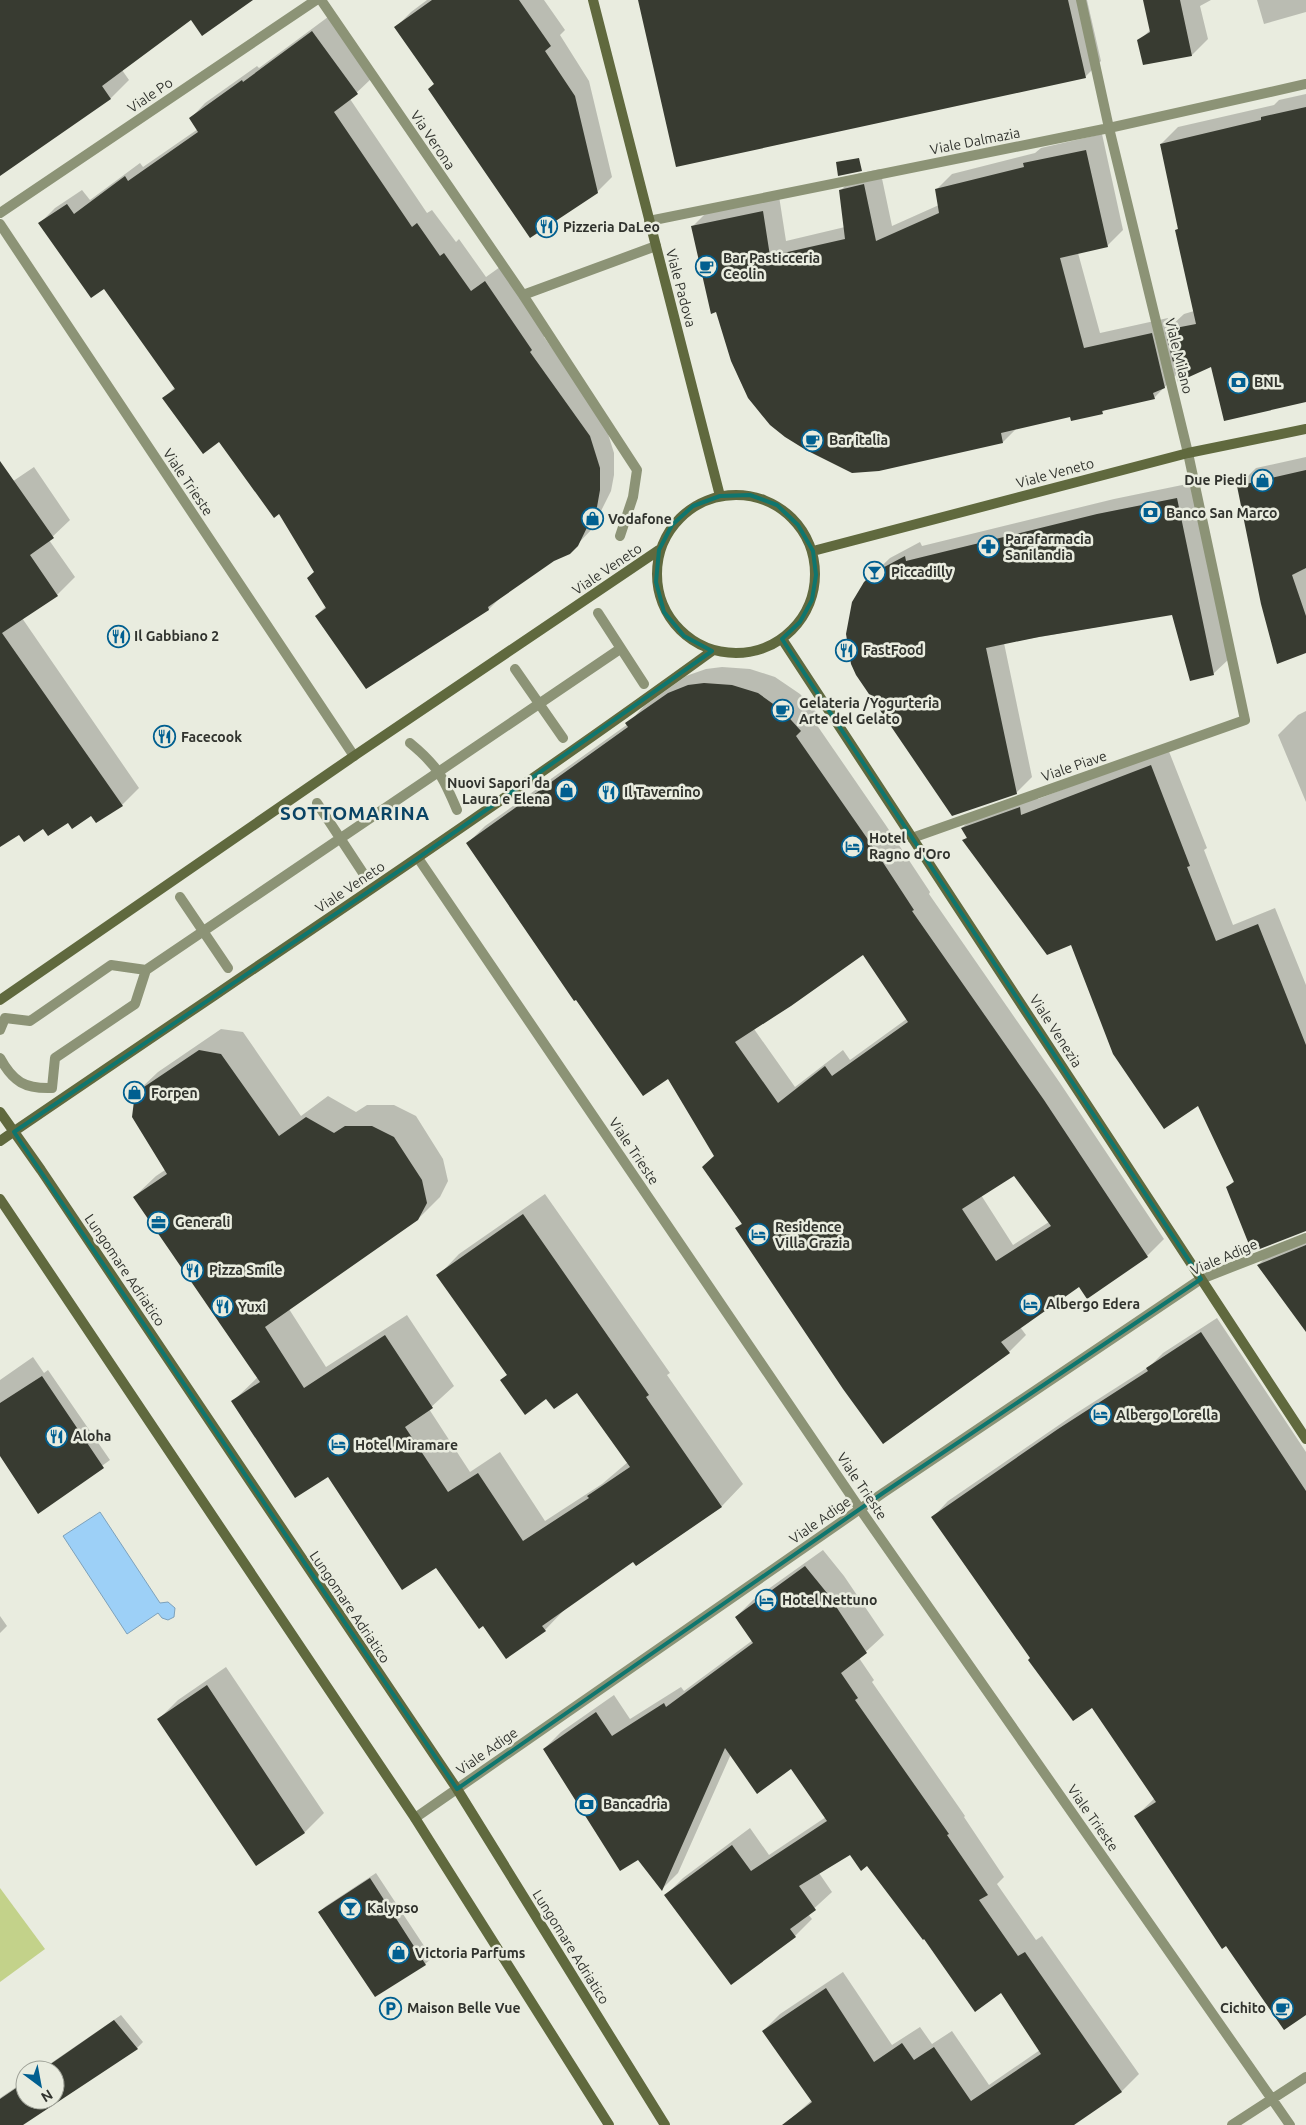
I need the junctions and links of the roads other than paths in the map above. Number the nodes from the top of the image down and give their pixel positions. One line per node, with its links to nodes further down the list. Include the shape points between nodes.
1 (316, 0): 7 (street, Viale Po)
2 (320, 0): 11 (street, Via Verona)
3 (593, 0): 8 (street, Viale Padova)
4 (1081, 0): 6 (street, Viale Milano)
5 (1306, 84): 6 (street, Viale Dalmazia)
6 (1109, 128): 8 (street, Viale Dalmazia); 13 (street, Viale Milano)
7 (0, 213)
8 (649, 221): 10 (street, Viale Padova)
9 (0, 224): 28 (street, Viale Trieste)
10 (656, 246): 11 (street); 14 (street, Viale Padova)
11 (523, 295): 15 (street, Via Verona, via 637,470 633,497)
12 (1306, 429): 13 (street, Viale Veneto)
13 (1188, 453): 17 (street, Viale Veneto); 25 (street, Viale Milano)
14 (720, 496): 16 (street, via 694,506 672,526); 17 (street, via 750,495 777,505 798,525)
15 (620, 536)
16 (659, 550): 21 (street, via 656,582 664,612 684,636); 28 (street, Viale Veneto)
17 (812, 551): 19 (street, via 816,575 812,600 800,622)
18 (598, 613): 20 (street)
19 (782, 639): 21 (street, via 736,654); 33 (street, Viale Venezia)
20 (620, 649): 23 (street); 24 (street)
21 (712, 651): 34 (street, Viale Veneto)
22 (515, 669): 24 (street)
23 (644, 684)
24 (539, 704): 26 (street); 29 (street)
25 (1245, 720): 33 (street, Viale Piave)
26 (563, 738)
27 (410, 743): 29 (street)
28 (354, 756): 40 (street, Viale Veneto)
29 (440, 772): 31 (street); 32 (street)
30 (317, 803): 32 (street)
31 (457, 810)
32 (340, 838): 35 (street); 37 (street)
33 (912, 838): 48 (street, Viale Venezia)
34 (418, 858): 44 (street, Viale Veneto); 50 (street, Viale Trieste)
35 (364, 873)
36 (180, 897): 37 (street)
37 (203, 932): 38 (street); 39 (street)
38 (228, 968)
39 (146, 970): 41 (street, via 111,965 30,1021 5,1018); 42 (street, via 135,1004 55,1058 52,1088 34,1088 18,1082)
40 (0, 1000)
41 (0, 1030)
42 (0, 1058)
43 (0, 1112): 44 (street, Lungomare Adriatico)
44 (14, 1132): 45 (street, Viale Veneto); 51 (street, Lungomare Adriatico)
45 (0, 1141)
46 (0, 1199): 52 (street)
47 (1306, 1238): 48 (street, Viale Adige)
48 (1202, 1279): 49 (street, Viale Venezia); 50 (street, Viale Adige)
49 (1306, 1439)
50 (860, 1509): 51 (street, Viale Adige); 54 (street, Viale Trieste)
51 (457, 1789): 52 (street, Viale Adige); 56 (street, Lungomare Adriatico)
52 (415, 1818): 55 (street)
53 (1306, 2077): 54 (street)
54 (1272, 2099): 57 (street); 58 (street, Viale Trieste)
55 (609, 2125)
56 (665, 2125)
57 (1232, 2125)
58 (1290, 2125)

